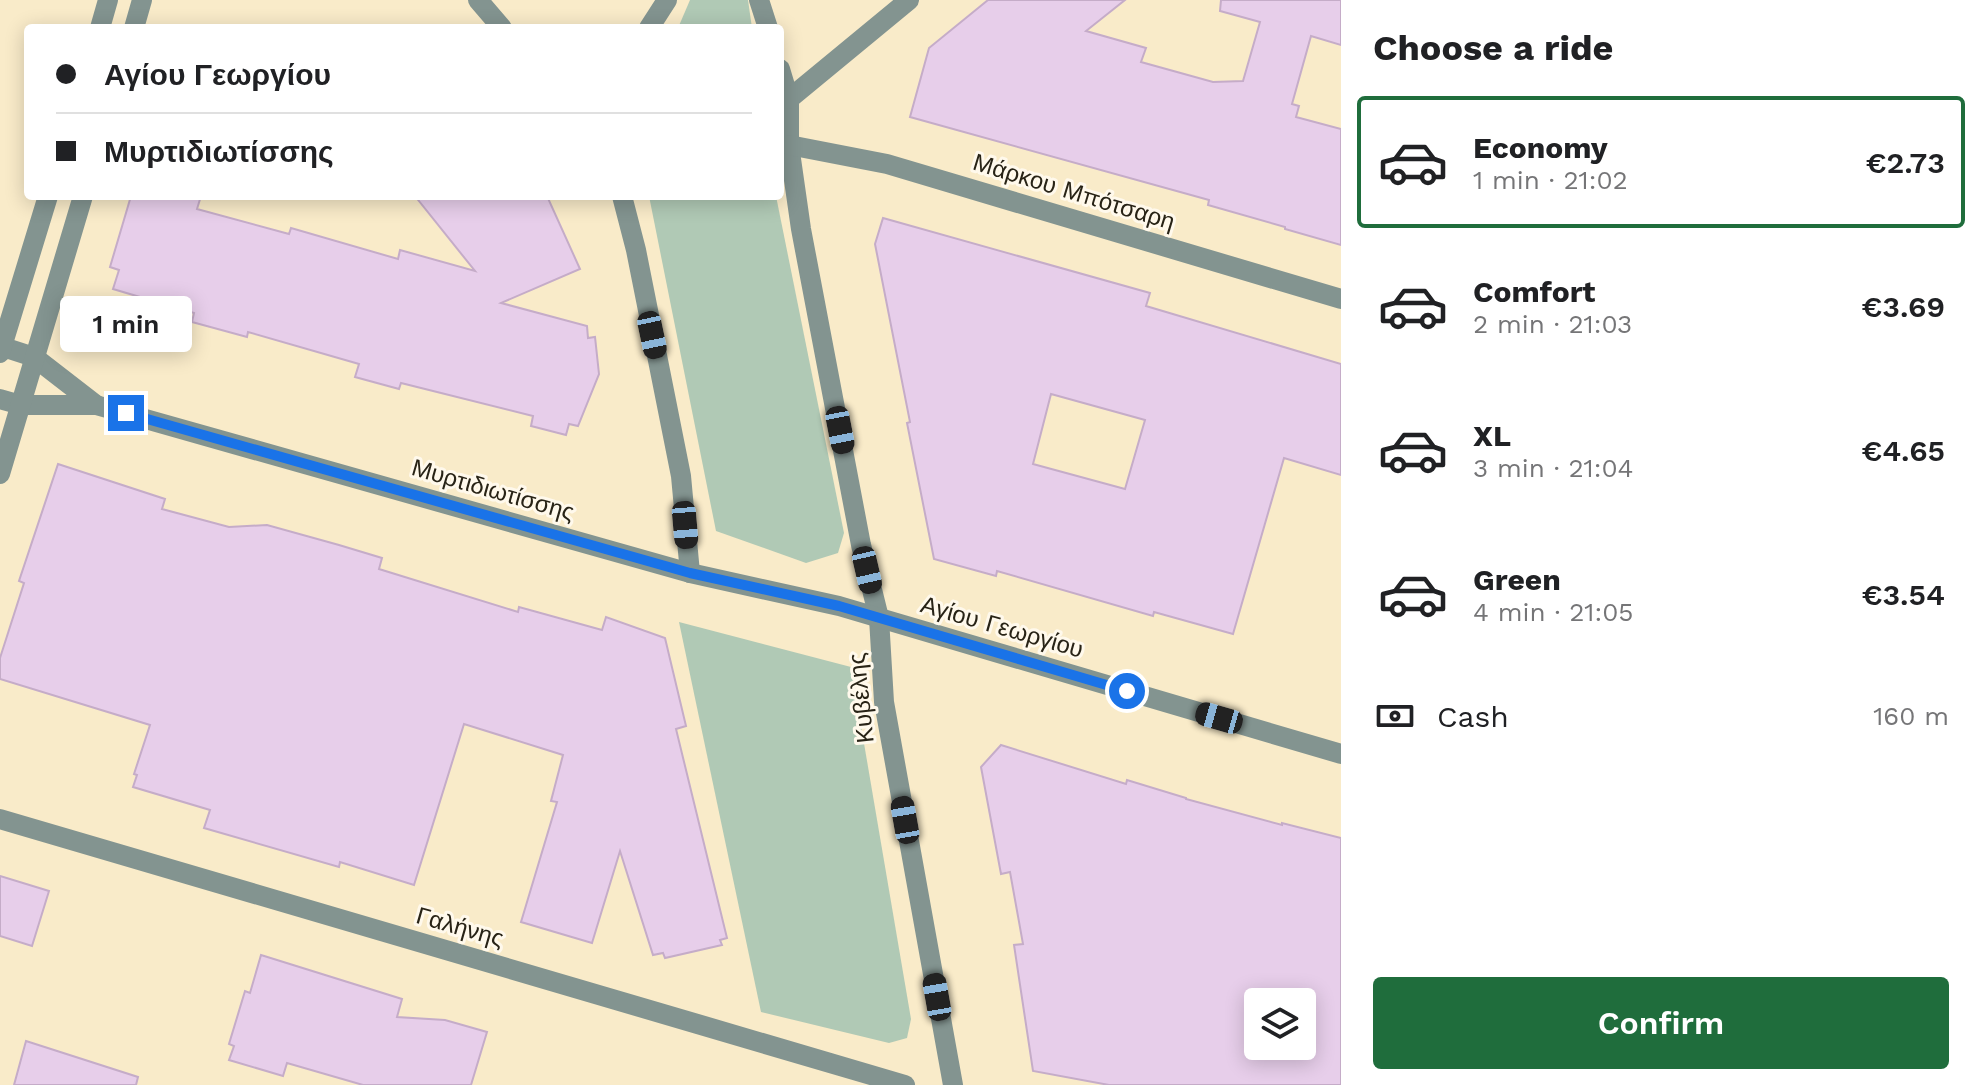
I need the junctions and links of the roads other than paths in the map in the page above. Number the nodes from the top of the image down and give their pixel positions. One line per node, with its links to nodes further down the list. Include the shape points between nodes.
1 (108, 0): 7 (street)
2 (142, 0): 8 (street)
3 (478, 0): 9 (street)
4 (667, 0): 10 (street)
5 (759, 0): 11 (street)
6 (909, 0): 13 (street)
7 (101, 24)
8 (135, 24)
9 (499, 24)
10 (652, 24)
11 (767, 24)
12 (784, 82): 13 (street, Κυβέλης)
13 (789, 99): 14 (street, Κυβέλης)
14 (789, 145): 18 (street, Μάρκου Μπότσαρη, via 887,164); 26 (street, Κυβέλης, via 861,545)
15 (47, 200): 19 (street)
16 (82, 200): 20 (street)
17 (623, 200): 25 (street, via 681,476)
18 (1341, 299)
19 (1, 349): 20 (street, Μυρτιδιωτίσσης)
20 (34, 357): 22 (street); 23 (street, Μυρτιδιωτίσσης)
21 (0, 399): 22 (street, Μυρτιδιωτίσσης)
22 (21, 405): 23 (street, Μυρτιδιωτίσσης); 24 (street)
23 (96, 405): 25 (street, Μυρτιδιωτίσσης)
24 (0, 474)
25 (690, 573): 26 (street, Μυρτιδιωτίσσης)
26 (879, 618): 27 (street, Αγίου Γεωργίου); 30 (street, Κυβέλης, via 884,702)
27 (1341, 754)
28 (0, 819): 29 (street, Γαλήνης)
29 (905, 1085)
30 (953, 1085)

